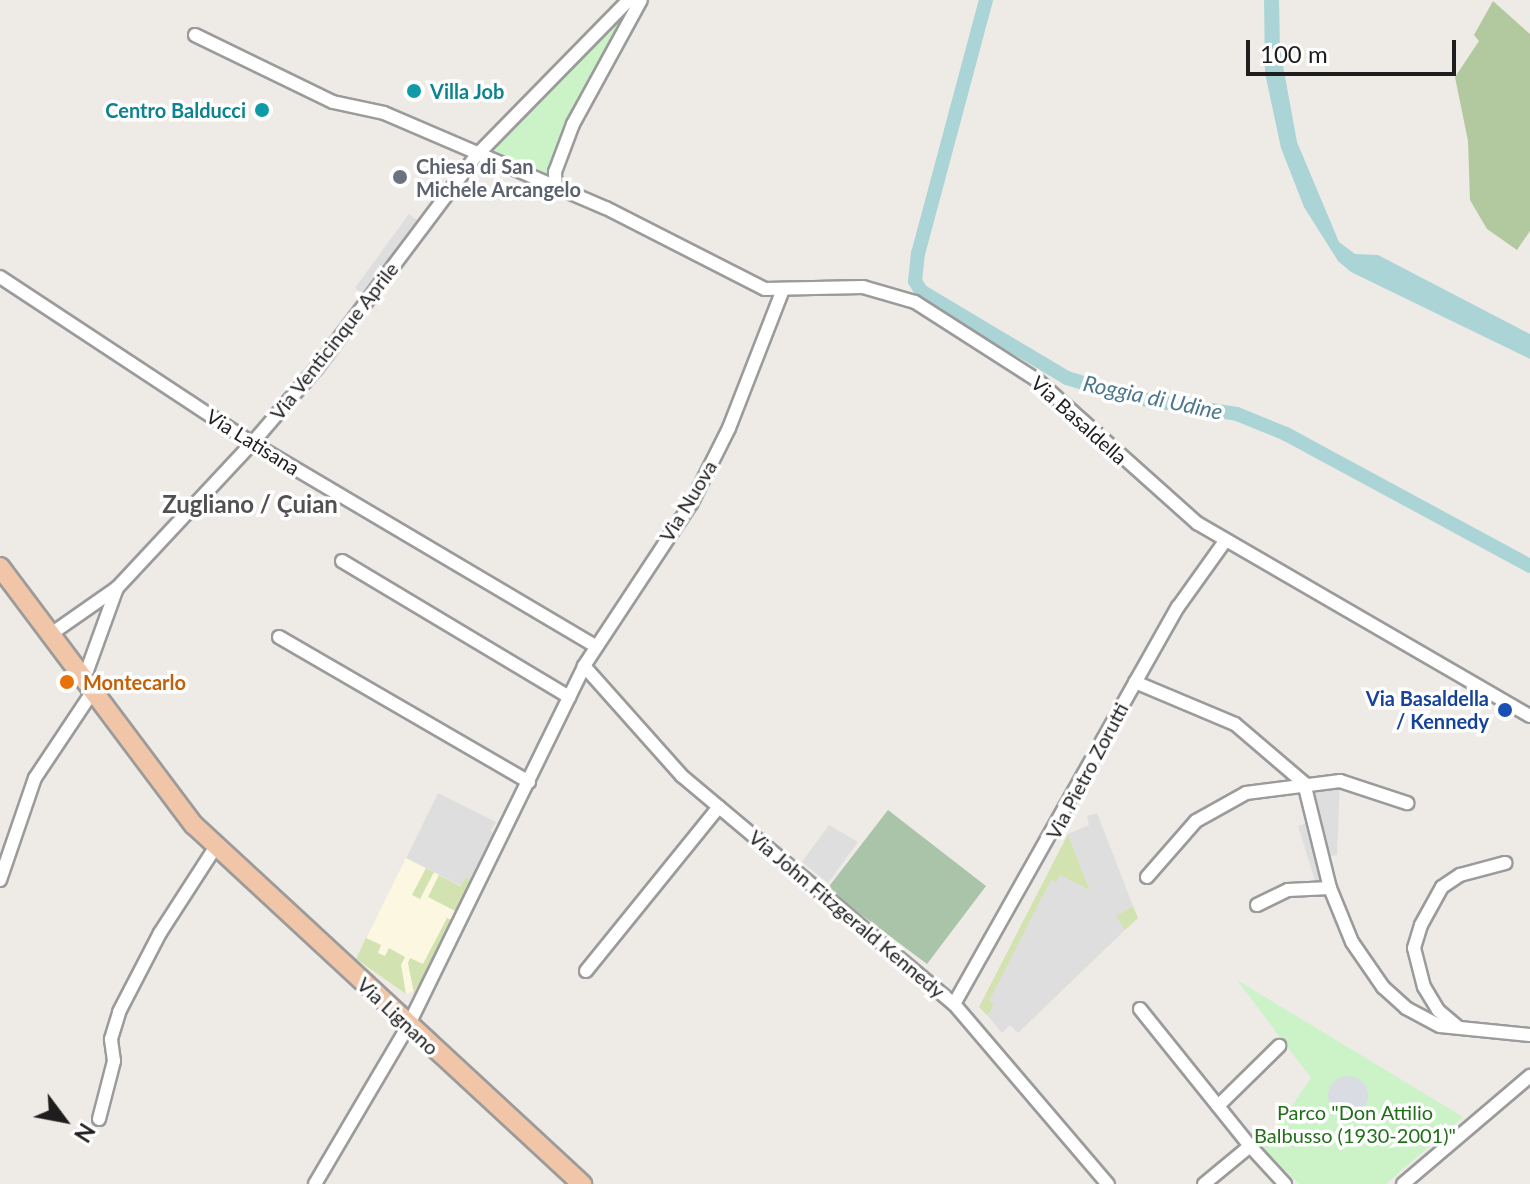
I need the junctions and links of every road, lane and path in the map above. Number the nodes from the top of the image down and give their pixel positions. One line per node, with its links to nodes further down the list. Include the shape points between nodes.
1 (629, 0): 4 (street, Via Venticinque Aprile)
2 (641, 0): 5 (street, via 573,124 555,172)
3 (195, 35): 4 (street, Via Basaldella, via 333,102 384,113)
4 (476, 156): 5 (street, Via Basaldella); 8 (street, Via Venticinque Aprile, via 316,369)
5 (556, 188): 7 (street, Via Basaldella, via 606,208 746,282)
6 (0, 277): 8 (street, Via Latisana)
7 (782, 292): 9 (street, Via Basaldella, via 863,287 915,302 1037,380 1165,499); 15 (street, Via Nuova, via 729,428 691,504)
8 (252, 443): 12 (street, Via Venticinque Aprile); 15 (street, Via Latisana)
9 (1225, 541): 17 (street, Via Pietro Zorutti); 20 (street, Via Basaldella)
10 (342, 561): 19 (street)
11 (0, 567): 13 (main road, Via Lignano)
12 (117, 588): 13 (street); 18 (street)
13 (51, 634): 18 (main road, Via Lignano)
14 (279, 637): 21 (street)
15 (595, 646): 16 (street, Via Nuova)
16 (584, 666): 19 (street, Via Nuova); 24 (street, Via John Fitzgerald Kennedy, via 627,720)
17 (1135, 682): 22 (street, via 1235,724); 32 (street, Via Pietro Zorutti)
18 (89, 685): 25 (main road, Via Lignano, via 194,825); 28 (street, via 35,778)
19 (569, 697): 21 (street, Via Nuova)
20 (1530, 716)
21 (529, 782): 34 (street, Via Nuova)
22 (1304, 783): 23 (street, via 1359,784); 27 (street, via 1246,793 1221,805 1176,840); 29 (street)
23 (1407, 803)
24 (719, 807): 31 (street); 32 (street, Via John Fitzgerald Kennedy)
25 (216, 846): 34 (main road, Via Lignano); 40 (street, via 160,933 119,1012 111,1039 114,1061)
26 (1505, 863): 35 (street, via 1460,875 1442,887 1429,905 1414,948 1424,987 1438,1010)
27 (1147, 877)
28 (0, 880)
29 (1330, 888): 30 (street, via 1288,890); 35 (street, via 1352,942 1383,987 1425,1021)
30 (1257, 905)
31 (586, 971)
32 (954, 1004): 42 (street, Via John Fitzgerald Kennedy)
33 (1140, 1009): 39 (street)
34 (408, 1026): 43 (street, Via Nuova); 44 (main road, Via Lignano)
35 (1461, 1029): 36 (street)
36 (1530, 1035)
37 (1279, 1046): 39 (street)
38 (1530, 1076): 49 (street)
39 (1218, 1106): 41 (street)
40 (99, 1119)
41 (1250, 1146): 47 (street); 48 (street)
42 (1098, 1174): 45 (street); 46 (street, Via John Fitzgerald Kennedy)
43 (315, 1184)
44 (582, 1184)
45 (1087, 1184)
46 (1108, 1184)
47 (1204, 1184)
48 (1285, 1184)
49 (1403, 1184)

